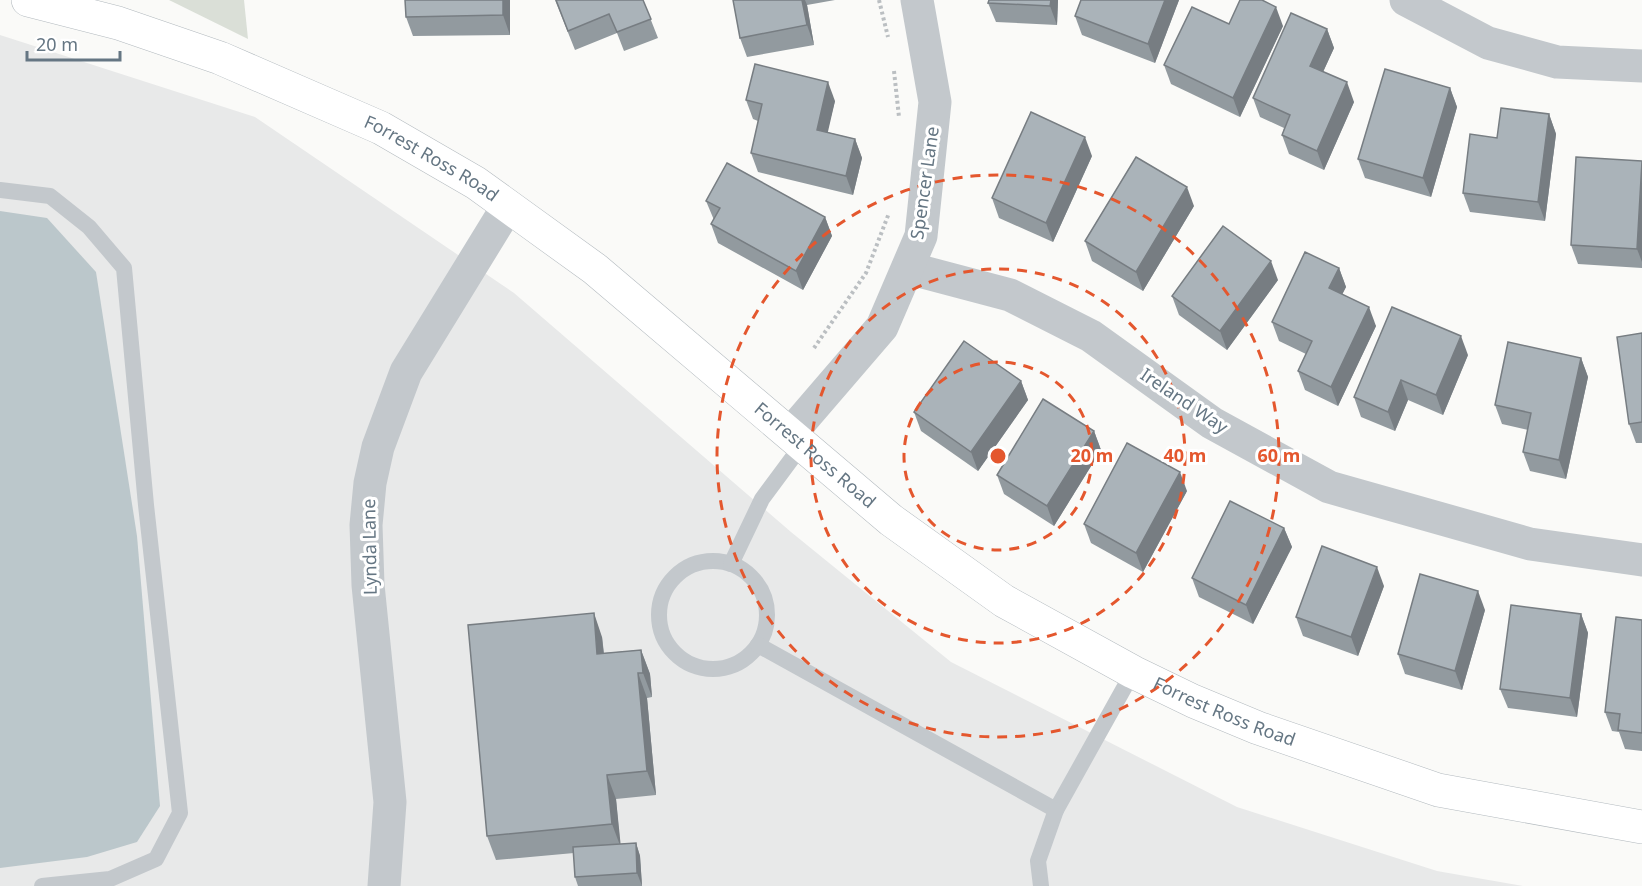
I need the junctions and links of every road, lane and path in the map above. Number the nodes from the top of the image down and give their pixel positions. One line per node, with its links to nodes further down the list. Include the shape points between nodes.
1 (28, 0): 10 (street, Forrest Ross Road, via 118,23 220,58 381,128)
2 (879, 0): 5 (path)
3 (917, 0): 12 (street, Spencer Lane, via 935,102 921,236)
4 (1406, 0): 6 (street, via 1488,43 1557,62)
5 (888, 39)
6 (1642, 66)
7 (894, 69): 8 (path)
8 (899, 127)
9 (0, 190): 21 (lane, via 50,196 89,227 124,268 180,813 156,859 110,879)
10 (508, 206): 14 (street, Forrest Ross Road, via 595,269); 22 (street, Lynda Lane, via 406,372 378,447 370,483 366,525 368,585 390,802)
11 (890, 208): 13 (path, via 866,273)
12 (908, 268): 14 (street, Spencer Lane, via 882,327); 15 (street, Ireland Way, via 1010,295 1091,336 1212,423 1329,487 1530,544)
13 (814, 348)
14 (796, 439): 16 (lane); 18 (street, Forrest Ross Road, via 891,520 1004,601)
15 (1642, 560)
16 (731, 564): 17 (lane, via 752,578 762,593 767,611); 17 (lane, via 703,561 673,578 658,610 660,628 667,645 695,667 730,667)
17 (758, 645): 19 (lane)
18 (1133, 672): 19 (lane); 20 (street, Forrest Ross Road, via 1258,728 1438,790)
19 (1056, 810): 23 (lane, via 1038,861)
20 (1642, 827)
21 (42, 886)
22 (384, 886)
23 (1041, 886)

